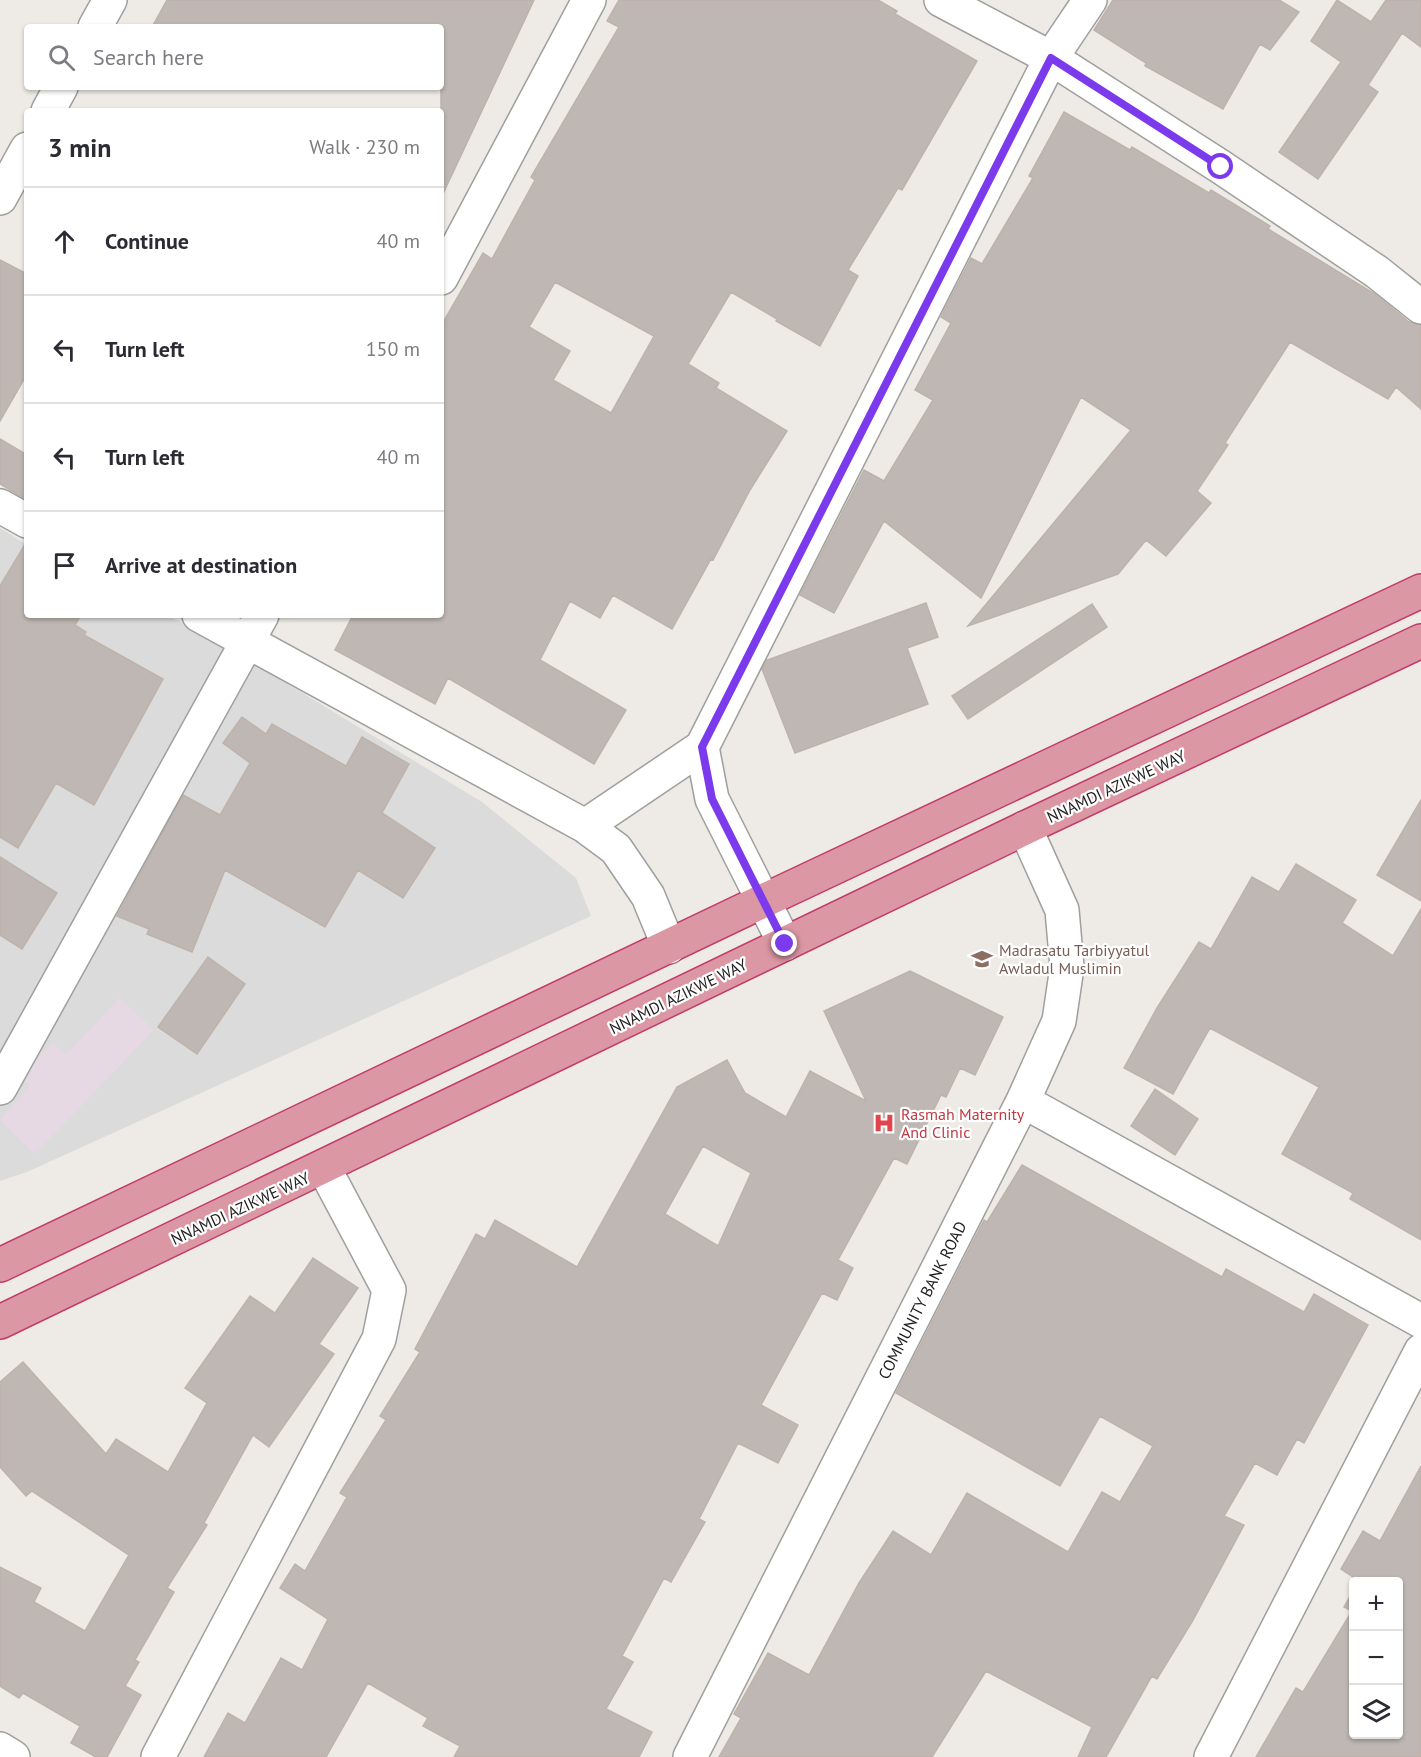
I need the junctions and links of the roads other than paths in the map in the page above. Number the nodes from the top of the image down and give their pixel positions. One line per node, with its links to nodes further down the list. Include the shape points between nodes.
1 (110, 0): 5 (street)
2 (589, 0): 11 (street)
3 (941, 0): 6 (street)
4 (1090, 0): 6 (street)
5 (97, 24)
6 (1051, 58): 12 (street, via 1368,265); 19 (street)
7 (59, 90): 8 (street)
8 (50, 108)
9 (24, 154): 10 (street)
10 (0, 198)
11 (444, 272)
12 (1421, 307)
13 (0, 506): 14 (street)
14 (24, 519)
15 (1421, 591): 22 (highway)
16 (212, 618): 17 (street)
17 (255, 628): 20 (street); 25 (street)
18 (1421, 641): 21 (highway, NNAMDI AZIKWE WAY)
19 (702, 747): 20 (street); 22 (street, via 712,799)
20 (585, 826): 24 (street, via 623,858 648,896)
21 (1025, 828): 23 (highway, NNAMDI AZIKWE WAY); 26 (street, COMMUNITY BANK ROAD, via 1062,910 1067,967 1059,1021)
22 (761, 902): 23 (street); 24 (highway)
23 (785, 944): 27 (highway, NNAMDI AZIKWE WAY)
24 (669, 947): 28 (highway)
25 (0, 1088)
26 (1023, 1101): 29 (street); 35 (street, COMMUNITY BANK ROAD)
27 (324, 1168): 30 (highway, NNAMDI AZIKWE WAY); 34 (street, via 389,1290 379,1339)
28 (0, 1265)
29 (1421, 1321)
30 (0, 1322)
31 (1421, 1351): 36 (street)
32 (0, 1749): 33 (street)
33 (13, 1757)
34 (158, 1757)
35 (690, 1757)
36 (1211, 1757)

